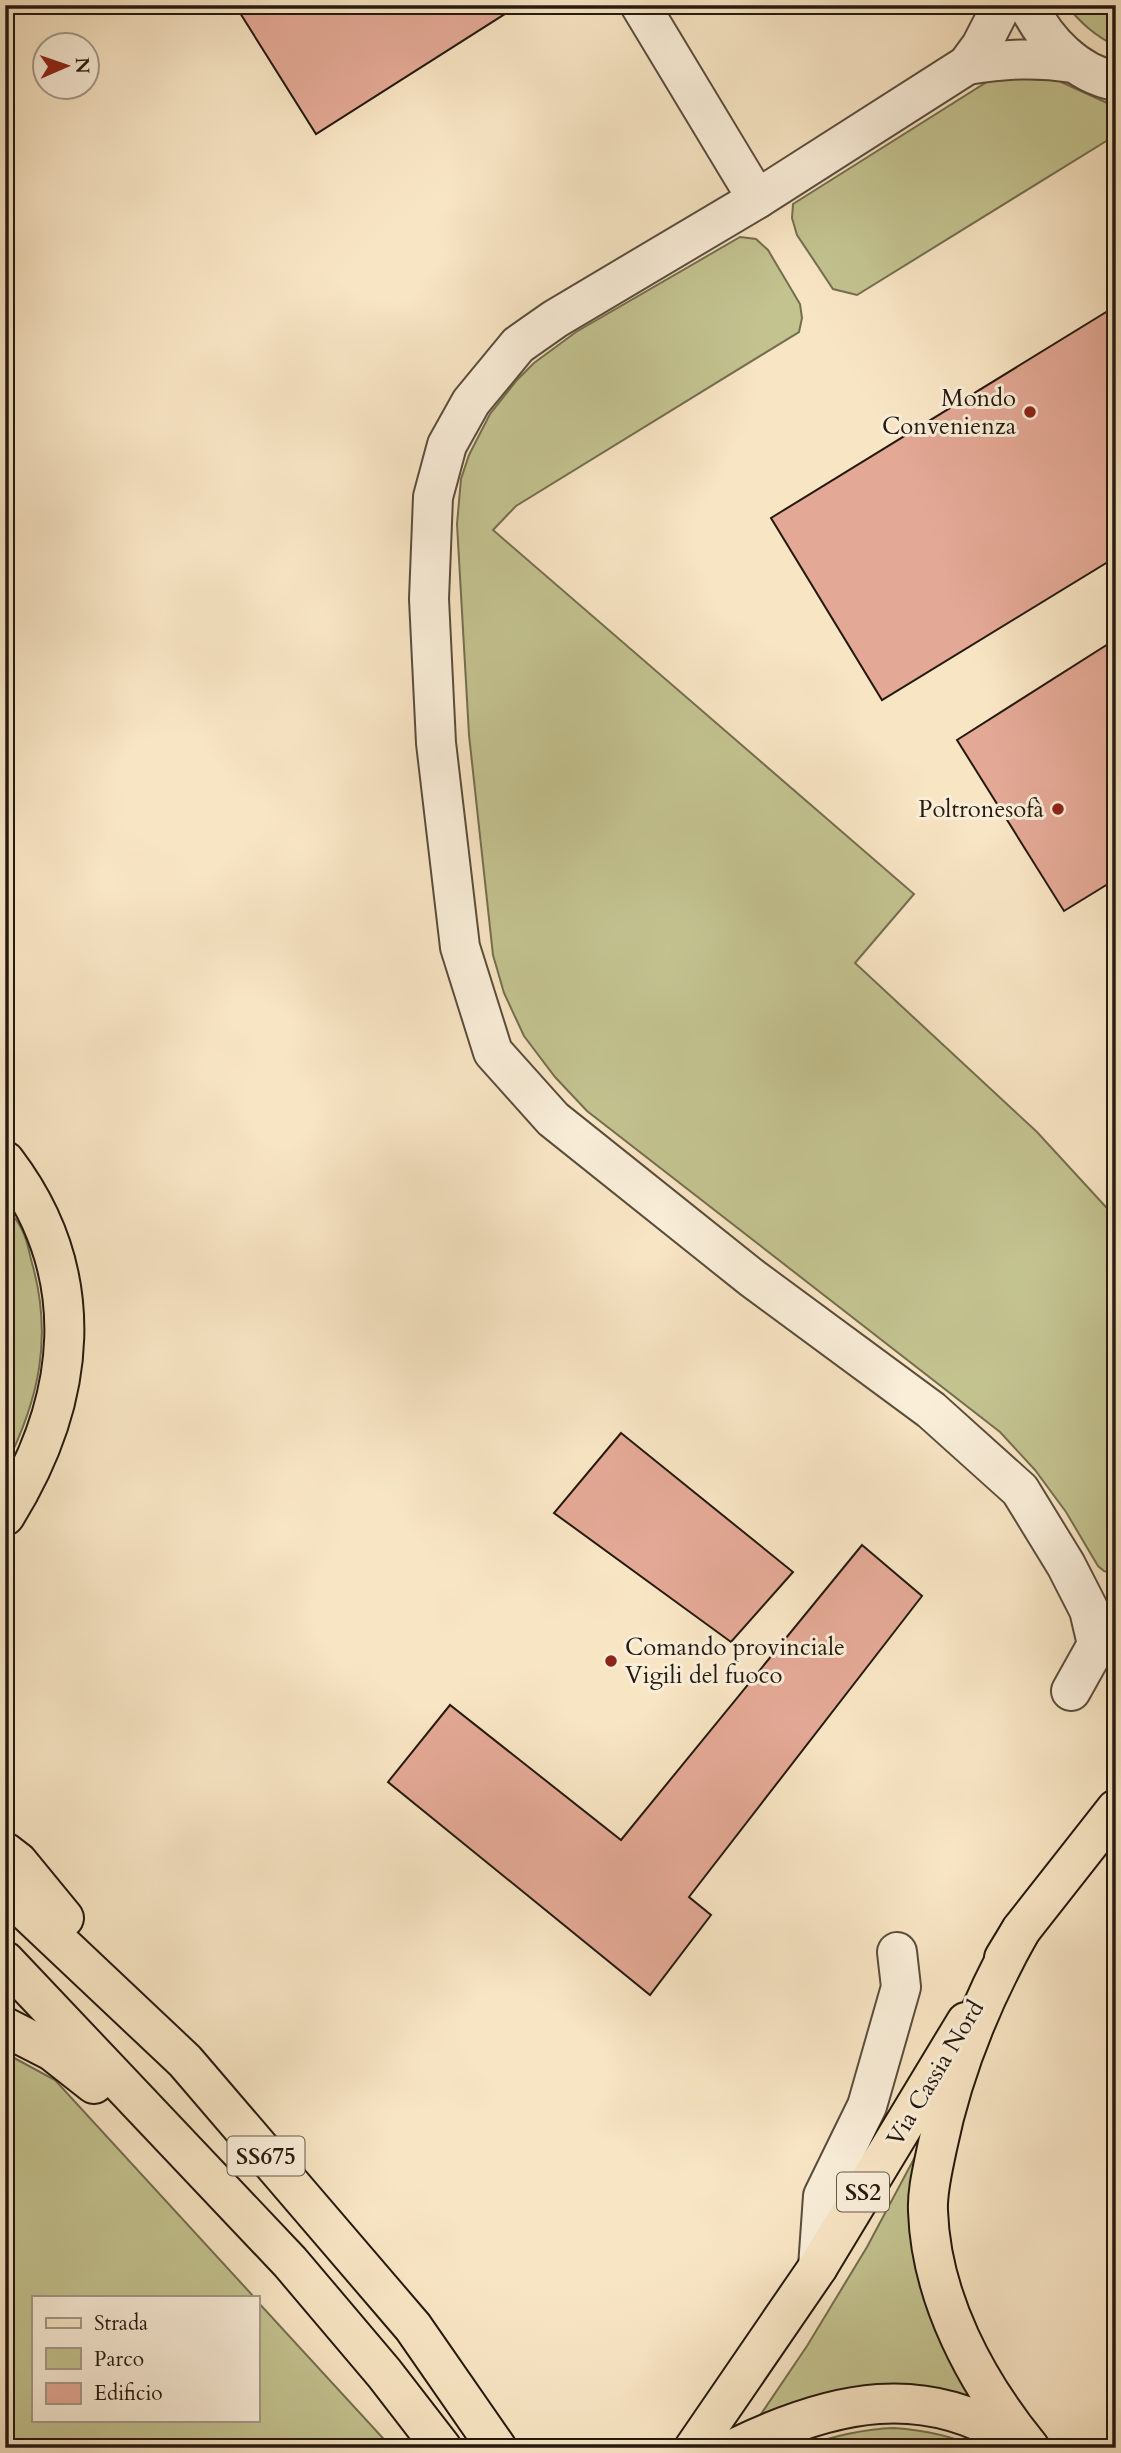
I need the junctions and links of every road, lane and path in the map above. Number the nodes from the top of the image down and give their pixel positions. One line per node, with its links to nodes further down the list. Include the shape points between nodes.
1 (640, 5): 7 (street)
2 (1002, 5): 5 (street)
3 (1028, 5): 4 (street, via 1040,29)
4 (1073, 63): 5 (street, via 1023,58); 6 (street)
5 (967, 65): 7 (street)
6 (1116, 81)
7 (757, 199): 10 (street, via 518,345 471,402 447,445 433,497 429,599 436,743 460,947 494,1052 553,1119 752,1278 931,1410 1020,1490 1089,1610)
8 (5, 1161): 9 (main road, via 29,1195 57,1264 65,1339 54,1413 24,1486)
9 (5, 1516)
10 (1106, 1628): 11 (street)
11 (1071, 1691)
12 (1116, 1809): 15 (main road, Via Cassia Nord / SS2)
13 (5, 1852): 19 (main road)
14 (5, 1891): 19 (main road, SS675)
15 (1021, 1930): 21 (main road, Via Cassia Nord / SS2); 26 (main road, via 958,2064 944,2112 928,2210 932,2246 951,2316 985,2386)
16 (897, 1952): 21 (street, via 901,1987 867,2106 823,2196)
17 (5, 1961): 20 (main road, SS675)
18 (5, 2027): 20 (main road, via 52,2050 81,2073)
19 (186, 2061): 23 (main road, SS675, via 412,2327)
20 (290, 2262): 22 (main road, SS675)
21 (818, 2267): 24 (main road, Via Cassia Nord / SS2)
22 (442, 2448)
23 (497, 2448)
24 (694, 2448)
25 (735, 2448): 26 (main road, via 834,2410 895,2403 924,2405 981,2421)
26 (1029, 2448)

